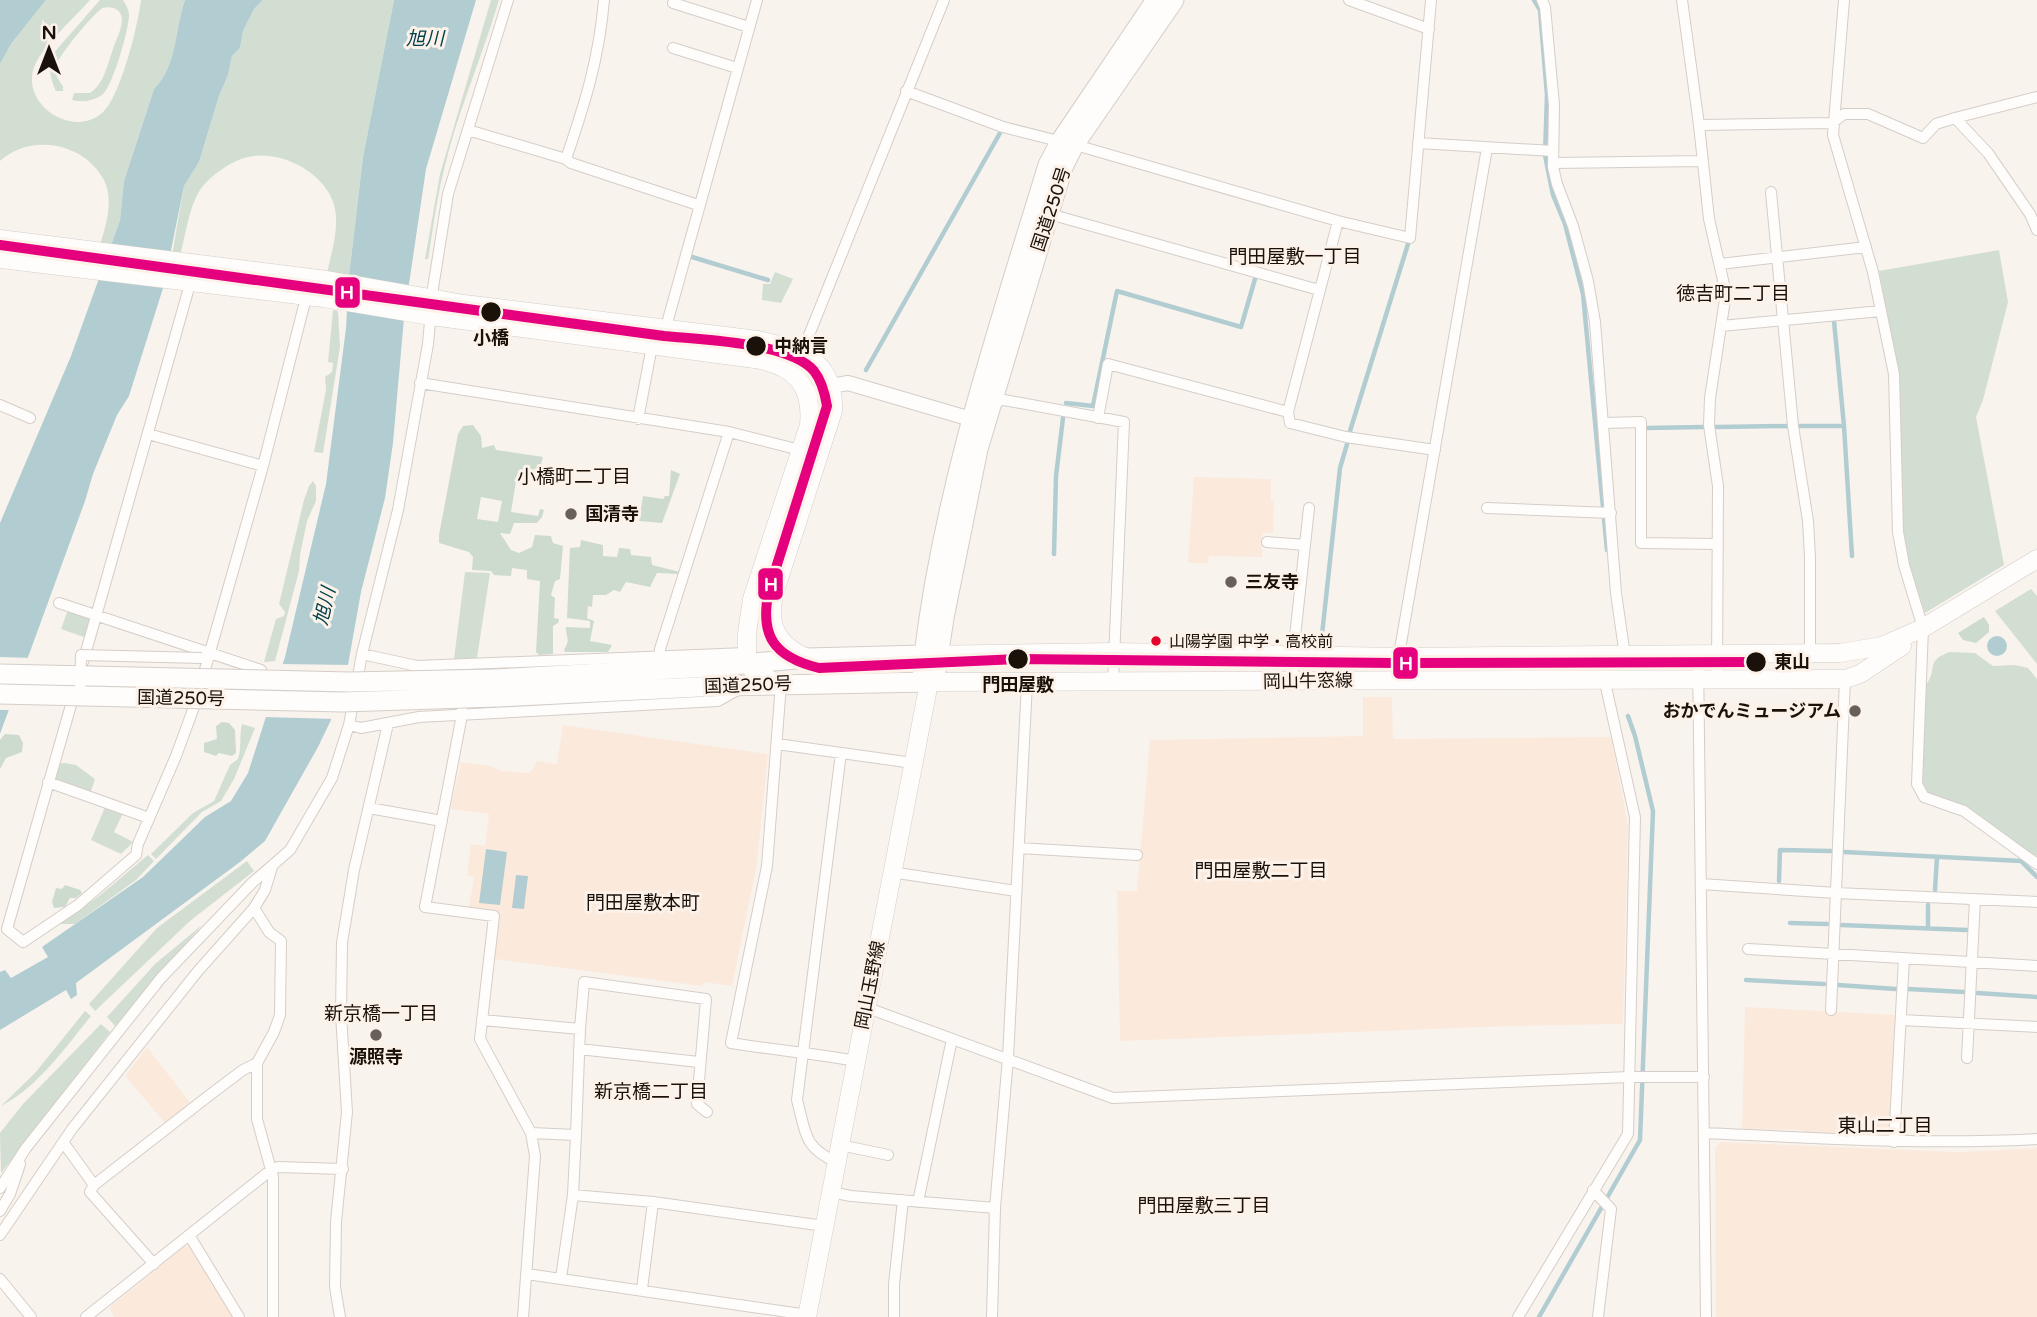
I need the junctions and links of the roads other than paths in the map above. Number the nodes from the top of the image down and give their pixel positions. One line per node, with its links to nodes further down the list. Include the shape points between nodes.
1 (508, 0): 22 (street)
2 (604, 0): 27 (street, via 591,82)
3 (757, 0): 13 (street)
4 (944, 0): 17 (street)
5 (1156, 0): 24 (highway, 国道250号)
6 (1174, 0): 24 (highway, 国道250号)
7 (1349, 0): 14 (street)
8 (1431, 0): 14 (street)
9 (1542, 0): 26 (street, via 1554,105)
10 (1682, 0): 21 (street)
11 (1844, 0): 20 (street)
12 (673, 3): 13 (street)
13 (749, 27): 16 (street)
14 (1429, 29): 23 (street)
15 (673, 48): 16 (street)
16 (737, 68): 30 (street)
17 (906, 91): 24 (street, via 1003,127); 49 (street)
18 (2037, 97): 19 (street)
19 (1955, 118): 20 (street, via 1936,124 1923,138 1868,114 1844,114); 32 (street, via 1988,153)
20 (1832, 123): 21 (street); 36 (street)
21 (1699, 125): 28 (street)
22 (468, 130): 27 (street); 44 (street, via 448,194 435,278)
23 (1418, 143): 25 (street); 33 (street, via 1410,238)
24 (1067, 144): 31 (highway, 国道250号, via 1063,167); 33 (street)
25 (1487, 148): 26 (street); 64 (street)
26 (1549, 154): 28 (street); 60 (street, via 1588,281)
27 (566, 159): 30 (street)
28 (1703, 161): 40 (street, via 1709,219)
29 (1770, 192): 37 (street)
30 (698, 205): 48 (street)
31 (1042, 211): 43 (street); 56 (highway, 国道250号)
32 (2033, 214): 34 (street)
33 (1338, 221): 43 (street)
34 (2037, 230)
35 (0, 239): 39 (main road)
36 (1866, 247): 37 (street); 45 (street)
37 (1778, 257): 40 (street); 46 (street)
38 (0, 259): 41 (main road)
39 (189, 263): 41 (street); 42 (main road)
40 (1720, 264): 47 (street, via 1726,293)
41 (185, 281): 42 (main road); 62 (street)
42 (317, 288): 44 (main road); 65 (street)
43 (1319, 290): 55 (street)
44 (425, 306): 48 (main road); 51 (street)
45 (1881, 311): 46 (street); 75 (street, via 1894,374 1898,532)
46 (1784, 321): 47 (street); 78 (street, via 1793,426 1808,521)
47 (1721, 326): 70 (street, via 1709,425 1718,486)
48 (659, 341): 49 (main road, via 758,340); 50 (main road); 59 (street)
49 (799, 351): 50 (street); 52 (main road, via 820,366)
50 (785, 368): 53 (main road)
51 (420, 383): 59 (street); 79 (street, via 398,510)
52 (831, 386): 53 (street); 56 (street, via 848,383); 76 (main road, via 833,411 773,599)
53 (808, 396): 63 (main road, via 809,425)
54 (0, 405): 57 (street)
55 (1288, 412): 58 (street, via 1108,364); 64 (street, via 1290,423 1346,437)
56 (976, 413): 58 (street, via 1004,400); 80 (highway, 国道250号, via 978,449 944,618)
57 (30, 418)
58 (1098, 418): 77 (street, via 1124,422)
59 (638, 419): 61 (street)
60 (1603, 423): 68 (street); 70 (street, via 1641,422 1641,543)
61 (729, 432): 63 (street); 85 (street)
62 (148, 434): 65 (street); 74 (street)
63 (800, 450): 88 (main road, via 752,599)
64 (1435, 450): 87 (street)
65 (263, 466): 84 (street)
66 (1309, 508): 71 (street)
67 (1487, 508): 68 (street)
68 (1606, 513): 86 (street)
69 (1267, 542): 71 (street)
70 (1718, 544): 83 (street)
71 (1305, 545): 81 (street)
72 (2037, 559): 75 (main road, 岡山牛窓線)
73 (60, 603): 74 (street)
74 (96, 616): 84 (street); 114 (street)
75 (1923, 628): 78 (main road, 岡山牛窓線, via 1880,647); 97 (main road, 岡山牛窓線, via 1869,668); 120 (street, via 1919,791 1931,801 1964,811)
76 (775, 632): 89 (main road); 90 (main road)
77 (1114, 652): 80 (main road, 岡山牛窓線); 81 (main road, 岡山牛窓線); 102 (street)
78 (1810, 653): 83 (main road, 岡山牛窓線)
79 (362, 654): 91 (street, via 417,666); 110 (street)
80 (931, 654): 89 (highway, 国道250号); 100 (highway, 国道250号, via 936,671)
81 (1293, 655): 87 (main road, 岡山牛窓線); 99 (street)
82 (1698, 655): 83 (main road, 岡山牛窓線); 86 (main road, 岡山牛窓線); 95 (street)
83 (1717, 655): 96 (street)
84 (207, 656): 92 (street); 105 (street, bridge, via 81,655); 116 (street, via 189,723)
85 (660, 656): 88 (street); 91 (street)
86 (1625, 656): 87 (main road, 岡山牛窓線)
87 (1400, 657): 98 (street)
88 (746, 658): 90 (highway, 国道250号); 103 (main road, via 758,675); 106 (highway, 国道250号)
89 (807, 658): 90 (highway, 国道250号)
90 (777, 661): 103 (main road)
91 (461, 665): 108 (street)
92 (261, 670)
93 (0, 674): 105 (highway, 国道250号, bridge)
94 (1604, 677): 95 (main road, 岡山牛窓線); 98 (main road, 岡山牛窓線); 150 (street, via 1635,817)
95 (1698, 678): 96 (main road, 岡山牛窓線); 123 (street)
96 (1717, 678): 97 (main road, 岡山牛窓線)
97 (1845, 679): 125 (street)
98 (1400, 680): 99 (main road, 岡山牛窓線)
99 (1293, 681): 102 (main road, 岡山牛窓線)
100 (929, 682): 101 (main road, 岡山牛窓線); 103 (highway, 国道250号); 113 (main road, 岡山玉野線)
101 (1027, 683): 102 (main road, 岡山牛窓線); 118 (street)
102 (1113, 683)
103 (781, 684): 104 (highway, 国道250号); 111 (street)
104 (746, 685): 106 (highway, 国道250号); 108 (street, via 719,701)
105 (80, 687): 106 (highway, 国道250号, bridge, via 343,702); 107 (highway, 国道250号, bridge)
106 (497, 688)
107 (0, 694)
108 (462, 715): 109 (street); 117 (street)
109 (388, 724): 110 (street); 115 (street)
110 (349, 725): 121 (street, via 324,794 290,850)
111 (777, 744): 112 (street); 144 (street, via 767,866 731,1043)
112 (841, 753): 113 (street); 144 (street)
113 (913, 764): 122 (main road, 岡山玉野線)
114 (48, 782): 116 (street); 129 (street)
115 (369, 808): 117 (street); 162 (street, via 342,943 347,1112)
116 (149, 818): 129 (street, via 136,855 78,905 23,942)
117 (442, 821): 137 (street, via 425,907 494,916)
118 (1018, 848): 119 (street); 124 (street)
119 (1137, 855)
120 (2037, 864)
121 (272, 867): 128 (street); 159 (street, via 167,971)
122 (891, 872): 124 (street); 135 (main road, 岡山玉野線)
123 (1701, 884): 125 (street); 151 (street)
124 (1016, 891): 145 (street)
125 (1836, 893): 126 (street); 131 (street)
126 (1975, 899): 127 (street); 133 (street)
127 (2037, 902)
128 (254, 908): 149 (street, via 269,932 281,941 280,1015); 157 (street, via 198,971)
129 (4, 928)
130 (1748, 949): 131 (street)
131 (1833, 954): 132 (street); 136 (street)
132 (1904, 958): 133 (street); 138 (street)
133 (1972, 962): 134 (street); 139 (street)
134 (2037, 966)
135 (865, 1007): 142 (street); 147 (main road, 岡山玉野線)
136 (1830, 1010)
137 (482, 1020): 141 (street); 153 (street, via 480,1040)
138 (1900, 1020): 139 (street); 158 (street)
139 (1969, 1023): 140 (street); 146 (street)
140 (2037, 1027)
141 (580, 1029): 143 (street); 148 (street, via 584,982 706,999)
142 (951, 1039): 145 (street); 171 (street)
143 (579, 1049): 148 (street); 155 (street)
144 (801, 1052): 147 (street); 160 (street, via 797,1100 809,1143 818,1154)
145 (1008, 1058): 150 (street, via 1113,1098); 172 (street)
146 (1967, 1058)
147 (856, 1061): 160 (main road, 岡山玉野線)
148 (699, 1062): 152 (street, via 696,1104)
149 (257, 1063): 163 (street, via 257,1119); 164 (street)
150 (1632, 1077): 151 (street); 168 (street, via 1628,1135)
151 (1703, 1077): 154 (street)
152 (707, 1112)
153 (531, 1132): 155 (street); 178 (street, via 535,1156)
154 (1704, 1133): 158 (street); 195 (street)
155 (576, 1135): 167 (street)
156 (2037, 1139): 158 (street)
157 (63, 1142): 164 (street); 175 (street)
158 (1894, 1142)
159 (26, 1148): 165 (street); 173 (street)
160 (838, 1154): 161 (street); 166 (main road, 岡山玉野線)
161 (888, 1155)
162 (343, 1169): 163 (street); 189 (street, via 335,1287)
163 (271, 1170): 176 (street); 188 (street)
164 (94, 1185): 177 (street, via 90,1192)
165 (0, 1188)
166 (831, 1192): 169 (street); 174 (main road, 岡山玉野線)
167 (573, 1195): 170 (street); 179 (street)
168 (1601, 1197): 193 (street); 194 (street, via 1611,1209 1611,1222)
169 (904, 1200): 171 (street); 191 (street)
170 (653, 1202): 174 (street); 181 (street)
171 (918, 1202): 172 (street)
172 (995, 1208): 192 (street)
173 (0, 1212)
174 (824, 1226): 183 (main road, 岡山玉野線)
175 (0, 1235)
176 (189, 1235): 177 (street); 187 (street)
177 (154, 1264): 186 (street)
178 (527, 1273): 179 (street); 190 (street)
179 (561, 1278): 181 (street)
180 (0, 1279): 182 (street)
181 (642, 1289): 183 (street)
182 (21, 1305): 184 (street); 185 (street)
183 (807, 1316)
184 (14, 1317)
185 (31, 1317)
186 (86, 1317)
187 (239, 1317)
188 (273, 1317)
189 (340, 1317)
190 (523, 1317)
191 (894, 1317)
192 (992, 1317)
193 (1518, 1317)
194 (1598, 1317)
195 (1706, 1317)

